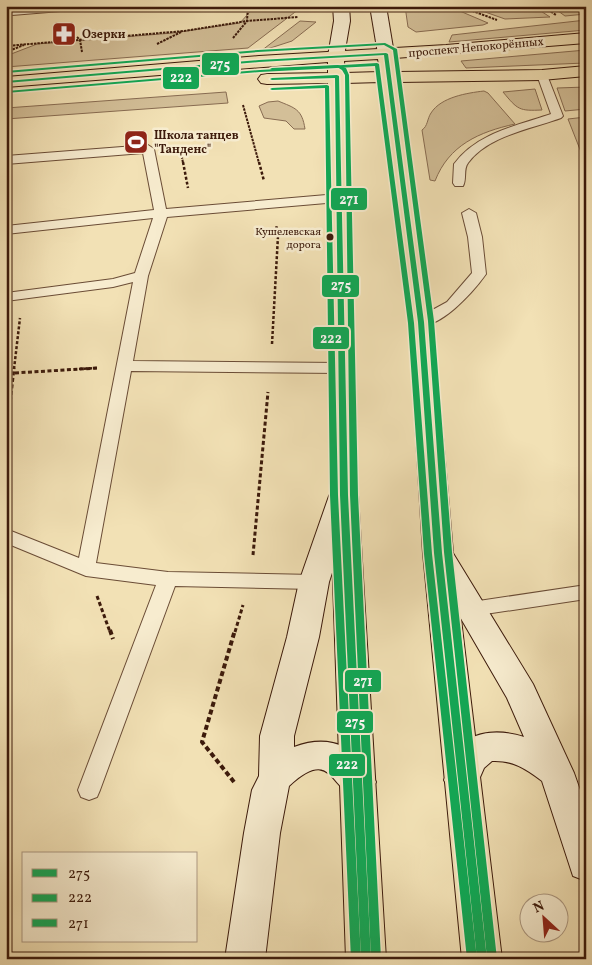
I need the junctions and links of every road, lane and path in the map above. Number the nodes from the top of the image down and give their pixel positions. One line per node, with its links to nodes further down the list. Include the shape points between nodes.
1 (12, 6): 2 (lane, via 12,12)
2 (85, 6)
3 (248, 6): 10 (path)
4 (340, 6): 17 (main road, via 342,21)
5 (378, 6): 16 (main road)
6 (459, 6): 11 (path)
7 (542, 6): 9 (path)
8 (298, 18): 10 (path)
9 (562, 19)
10 (247, 20): 13 (path, via 184,31)
11 (501, 22)
12 (586, 38): 16 (main road, проспект Непокорённых)
13 (28, 44): 14 (path); 15 (path)
14 (6, 46)
15 (6, 52)
16 (386, 54): 17 (main road, проспект Непокорённых); 20 (main road)
17 (336, 66): 20 (main road, проспект Непокорённых); 21 (main road, проспект Непокорённых); 22 (main road, проспект Непокорённых, via 265,79); 25 (main road)
18 (586, 71): 19 (main road, проспект Непокорённых)
19 (542, 75): 20 (main road, проспект Непокорённых); 24 (lane, via 557,116 494,137 478,146 460,164)
20 (389, 78): 32 (main road)
21 (6, 82)
22 (6, 99)
23 (6, 160): 27 (lane, via 148,149)
24 (459, 184)
25 (338, 198): 27 (lane, via 270,202); 34 (main road)
26 (469, 213): 32 (lane, via 479,274 452,305)
27 (161, 215): 28 (lane); 29 (lane)
28 (6, 230)
29 (141, 276): 30 (lane); 33 (lane)
30 (22, 295): 31 (lane); 35 (path)
31 (6, 297)
32 (420, 322): 39 (main road)
33 (124, 366): 34 (lane); 35 (path); 40 (lane)
34 (341, 368): 37 (main road)
35 (15, 373): 36 (path)
36 (6, 440)
37 (344, 495): 43 (main road); 50 (main road)
38 (6, 536): 40 (lane)
39 (438, 553): 45 (main road); 49 (main road)
40 (86, 569): 41 (lane); 46 (path)
41 (168, 579): 42 (lane); 46 (lane)
42 (251, 579): 43 (lane); 51 (path, via 202,742)
43 (314, 582): 48 (main road, via 277,736)
44 (586, 592): 45 (lane)
45 (472, 609): 47 (main road, via 521,693)
46 (129, 679): 52 (lane)
47 (557, 773): 49 (main road, via 538,757 518,748 495,747 471,759); 53 (main road)
48 (276, 776): 50 (main road, via 288,764 304,757 325,755 341,762); 54 (main road, via 262,833)
49 (462, 780): 56 (main road)
50 (358, 782): 55 (main road)
51 (236, 784)
52 (89, 790)
53 (586, 864)
54 (245, 959)
55 (366, 959)
56 (482, 959)

